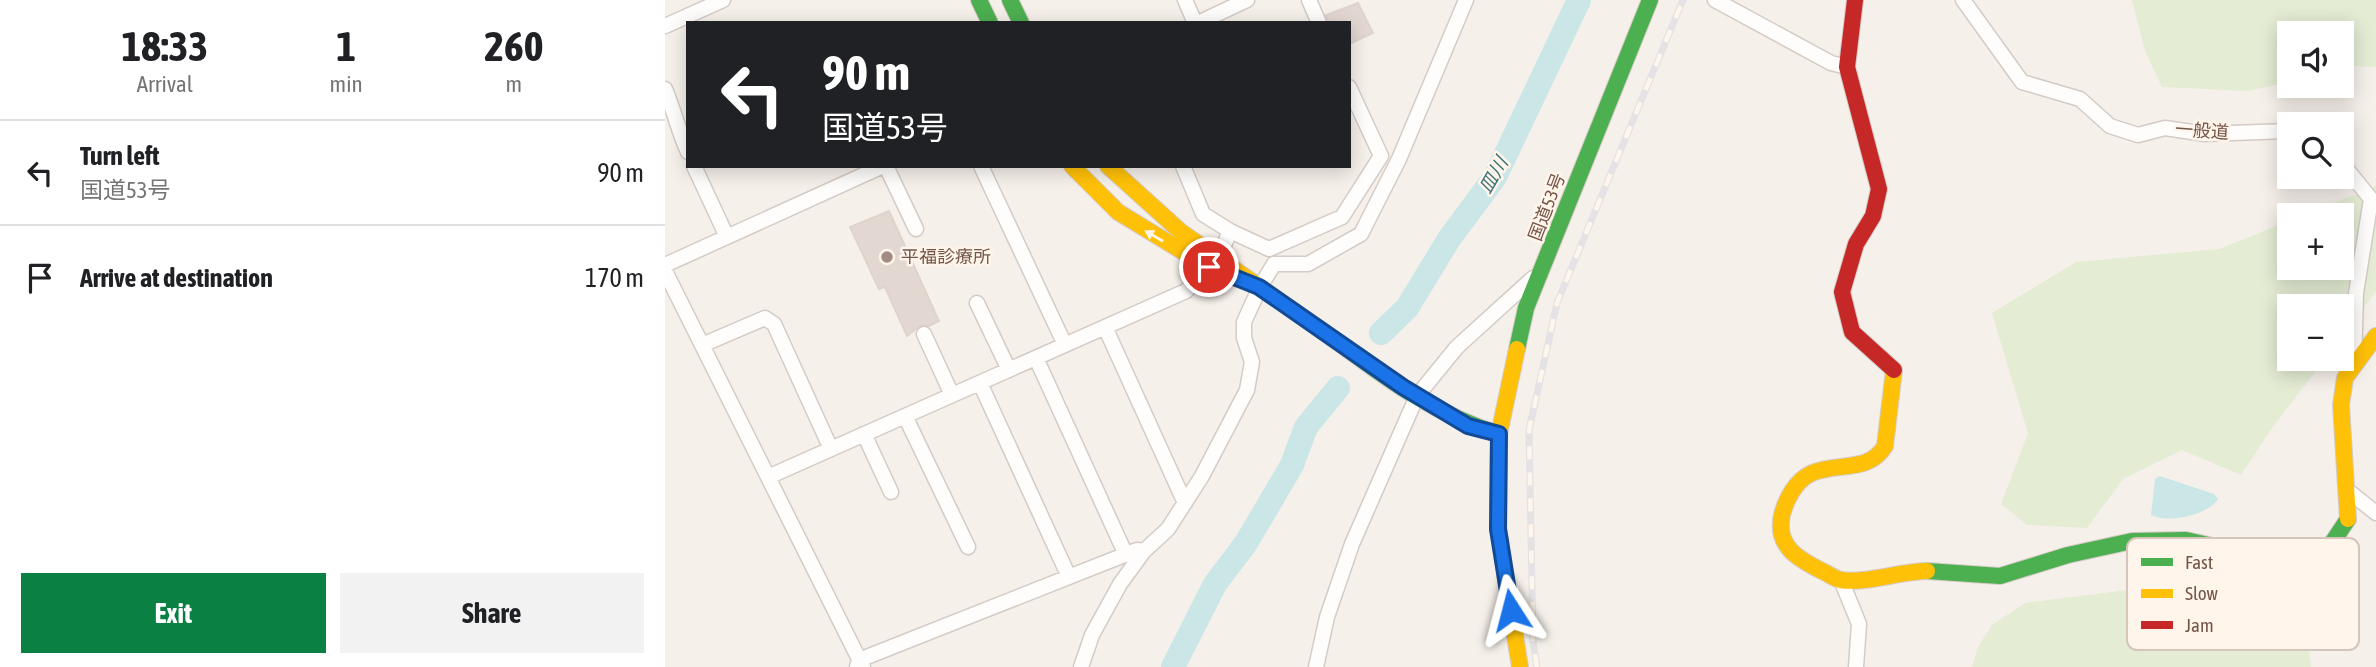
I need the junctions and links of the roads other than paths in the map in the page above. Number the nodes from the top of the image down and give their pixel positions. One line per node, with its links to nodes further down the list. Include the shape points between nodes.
1 (723, 0): 17 (street)
2 (979, 0): 13 (main road)
3 (1010, 0): 14 (main road)
4 (1185, 0): 15 (street)
5 (1309, 0): 16 (street)
6 (1466, 0): 24 (street)
7 (1650, 0): 38 (main road, 国道53号)
8 (1716, 0): 18 (street, via 1821,58)
9 (1855, 0): 18 (main road)
10 (1963, 0): 21 (street, 一般道, via 2022,82 2080,99 2110,126 2138,135 2165,128 2205,134)
11 (1244, 1): 12 (street)
12 (1218, 19)
13 (989, 21)
14 (1020, 21)
15 (1195, 21)
16 (1318, 21)
17 (665, 26)
18 (1847, 67): 69 (main road, via 1879,189 1842,292 1852,332 1893,367 1893,393 1885,446 1879,456 1870,462 1812,473 1795,485 1782,515 1781,532 1787,549 1798,559)
19 (665, 89): 22 (street)
20 (1351, 91): 23 (street)
21 (2277, 131)
22 (686, 148)
23 (1381, 156): 24 (street); 34 (street, via 1342,217 1269,249)
24 (1399, 159): 40 (street, via 1361,234 1308,264 1274,264)
25 (695, 168): 35 (street)
26 (881, 168): 35 (street)
27 (886, 168): 33 (street)
28 (982, 168): 46 (street)
29 (1074, 168): 36 (main road, one-way to 29, via 1118,212)
30 (1110, 168): 36 (main road)
31 (1185, 168): 34 (street, via 1203,214)
32 (2354, 178): 48 (street, via 2371,199 2356,293)
33 (916, 229)
34 (1230, 231): 36 (street)
35 (727, 237): 37 (street)
36 (1214, 262): 40 (main road); 42 (street, via 1186,292)
37 (665, 265)
38 (1545, 267): 52 (street); 56 (main road, 国道53号, via 1526,308)
39 (665, 271): 45 (street)
40 (1259, 287): 52 (main road); 61 (street, via 1244,322 1252,362 1247,390)
41 (977, 303): 49 (street)
42 (1105, 327): 46 (street); 61 (street)
43 (924, 334): 53 (street)
44 (2376, 336): 48 (main road)
45 (702, 345): 57 (street, via 765,318 773,324); 58 (street)
46 (1065, 345): 47 (street)
47 (1036, 358): 49 (street); 67 (street)
48 (2354, 362)
49 (1009, 370): 51 (street)
50 (2349, 371): 59 (main road, via 2341,405)
51 (980, 383): 53 (street); 68 (street)
52 (1410, 392): 56 (main road, via 1468,426); 72 (street, via 1327,617)
53 (952, 395): 54 (street)
54 (905, 416): 55 (street); 65 (street)
55 (864, 434): 57 (street); 60 (street)
56 (1499, 434): 73 (main road, 国道53号, via 1498,529)
57 (831, 449): 58 (street)
58 (768, 477): 70 (street)
59 (2347, 490): 62 (street); 63 (main road, via 2349,520)
60 (891, 492)
61 (1185, 503): 66 (street, via 1168,529)
62 (2376, 513)
63 (2336, 538)
64 (2127, 542): 69 (main road, via 2000,576 1923,571)
65 (968, 547)
66 (1144, 551): 67 (street); 71 (street, via 1092,635)
67 (1126, 555): 68 (street)
68 (1069, 577): 70 (street)
69 (1841, 580): 74 (street, via 1859,624)
70 (860, 665)
71 (1081, 667)
72 (1316, 667)
73 (1520, 667)
74 (1856, 667)

